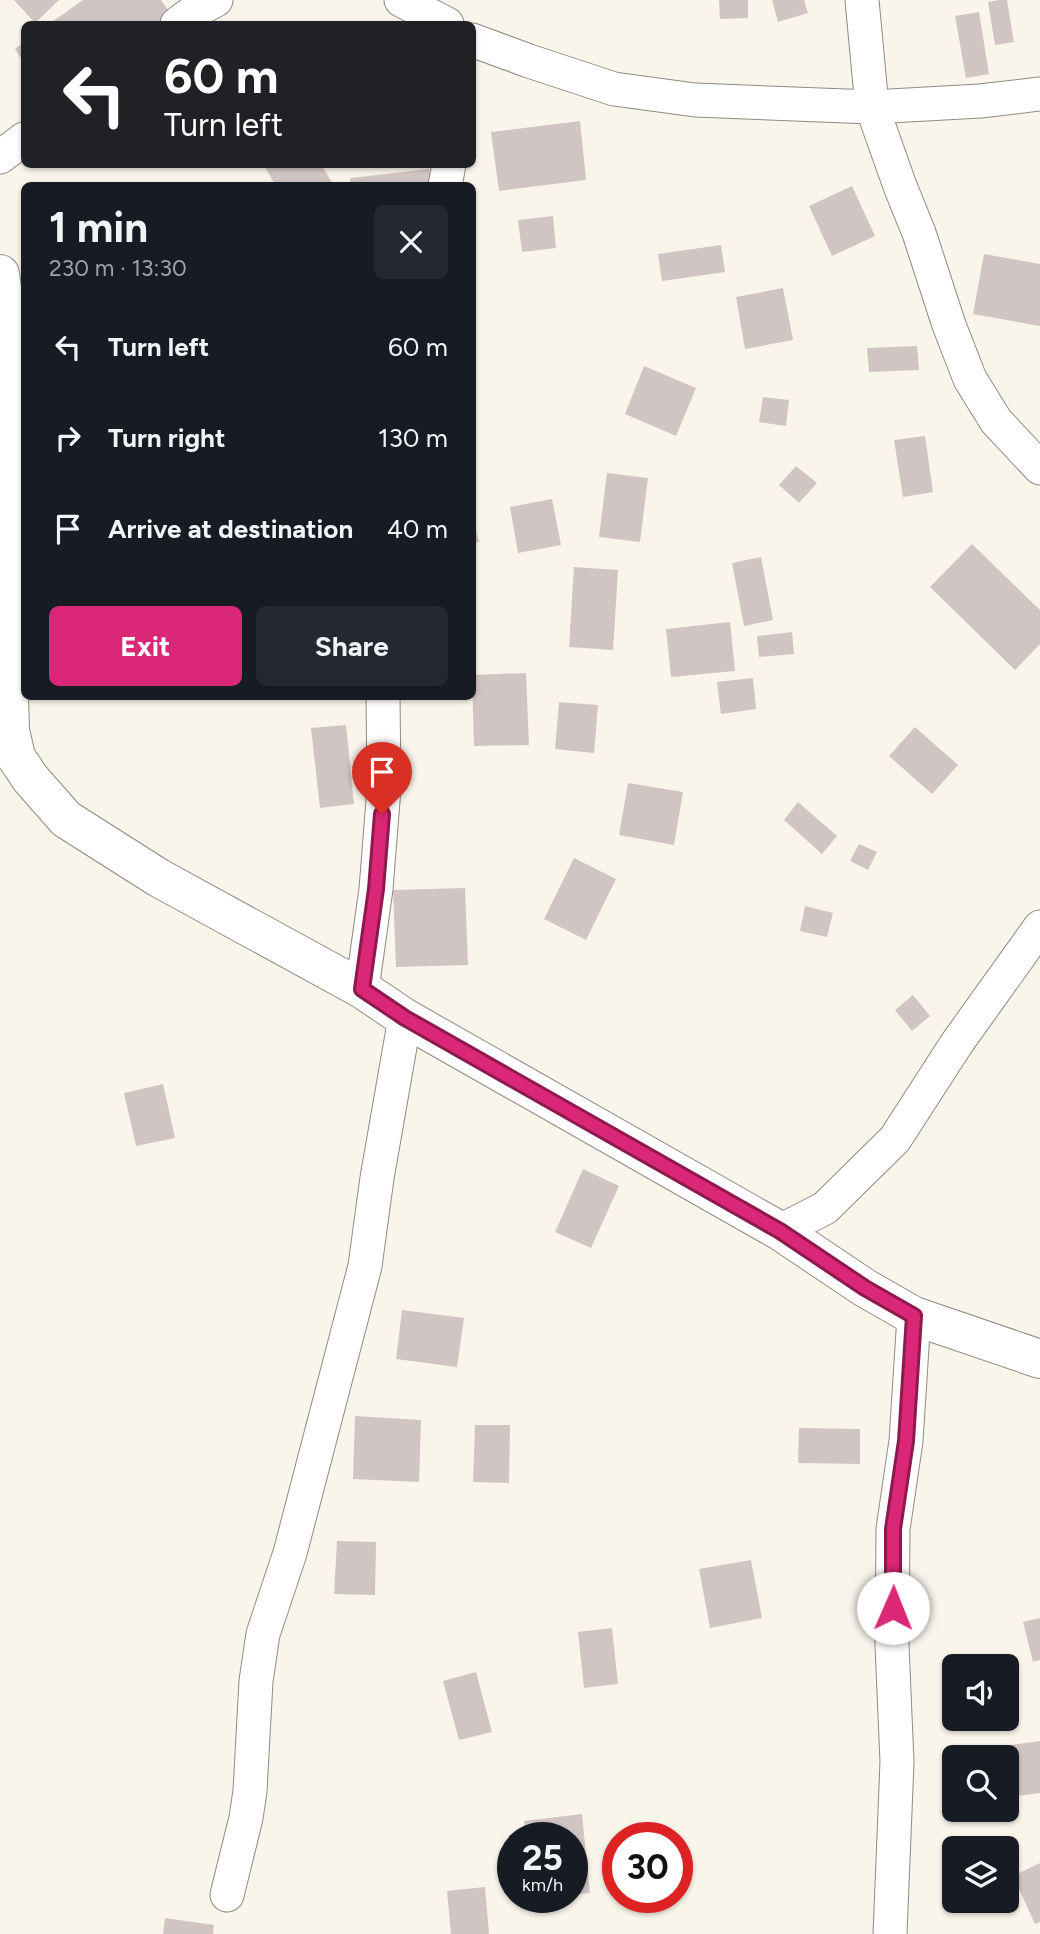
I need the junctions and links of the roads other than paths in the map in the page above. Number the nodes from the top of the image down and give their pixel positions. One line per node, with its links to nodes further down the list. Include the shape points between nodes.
1 (216, 0): 5 (street)
2 (401, 0): 4 (street)
3 (862, 0): 8 (street)
4 (431, 13)
5 (181, 21)
6 (476, 41): 8 (street, via 614,89 695,100)
7 (1040, 93): 8 (street)
8 (872, 107): 12 (street, via 970,379 996,421)
9 (21, 141): 10 (street)
10 (0, 157)
11 (1, 292): 14 (street, via 11,477)
12 (1040, 468)
13 (383, 700): 16 (street, via 384,788)
14 (5, 733): 16 (street, via 30,778 66,819 159,878)
15 (1040, 927): 18 (street, via 895,1139 825,1208)
16 (362, 989): 17 (street)
17 (405, 1018): 18 (street); 21 (street, via 365,1266 290,1553 263,1634 250,1791)
18 (780, 1231): 19 (street)
19 (914, 1316): 20 (street); 22 (street, via 906,1441 893,1529 897,1762)
20 (1040, 1359)
21 (227, 1895)
22 (890, 1934)

